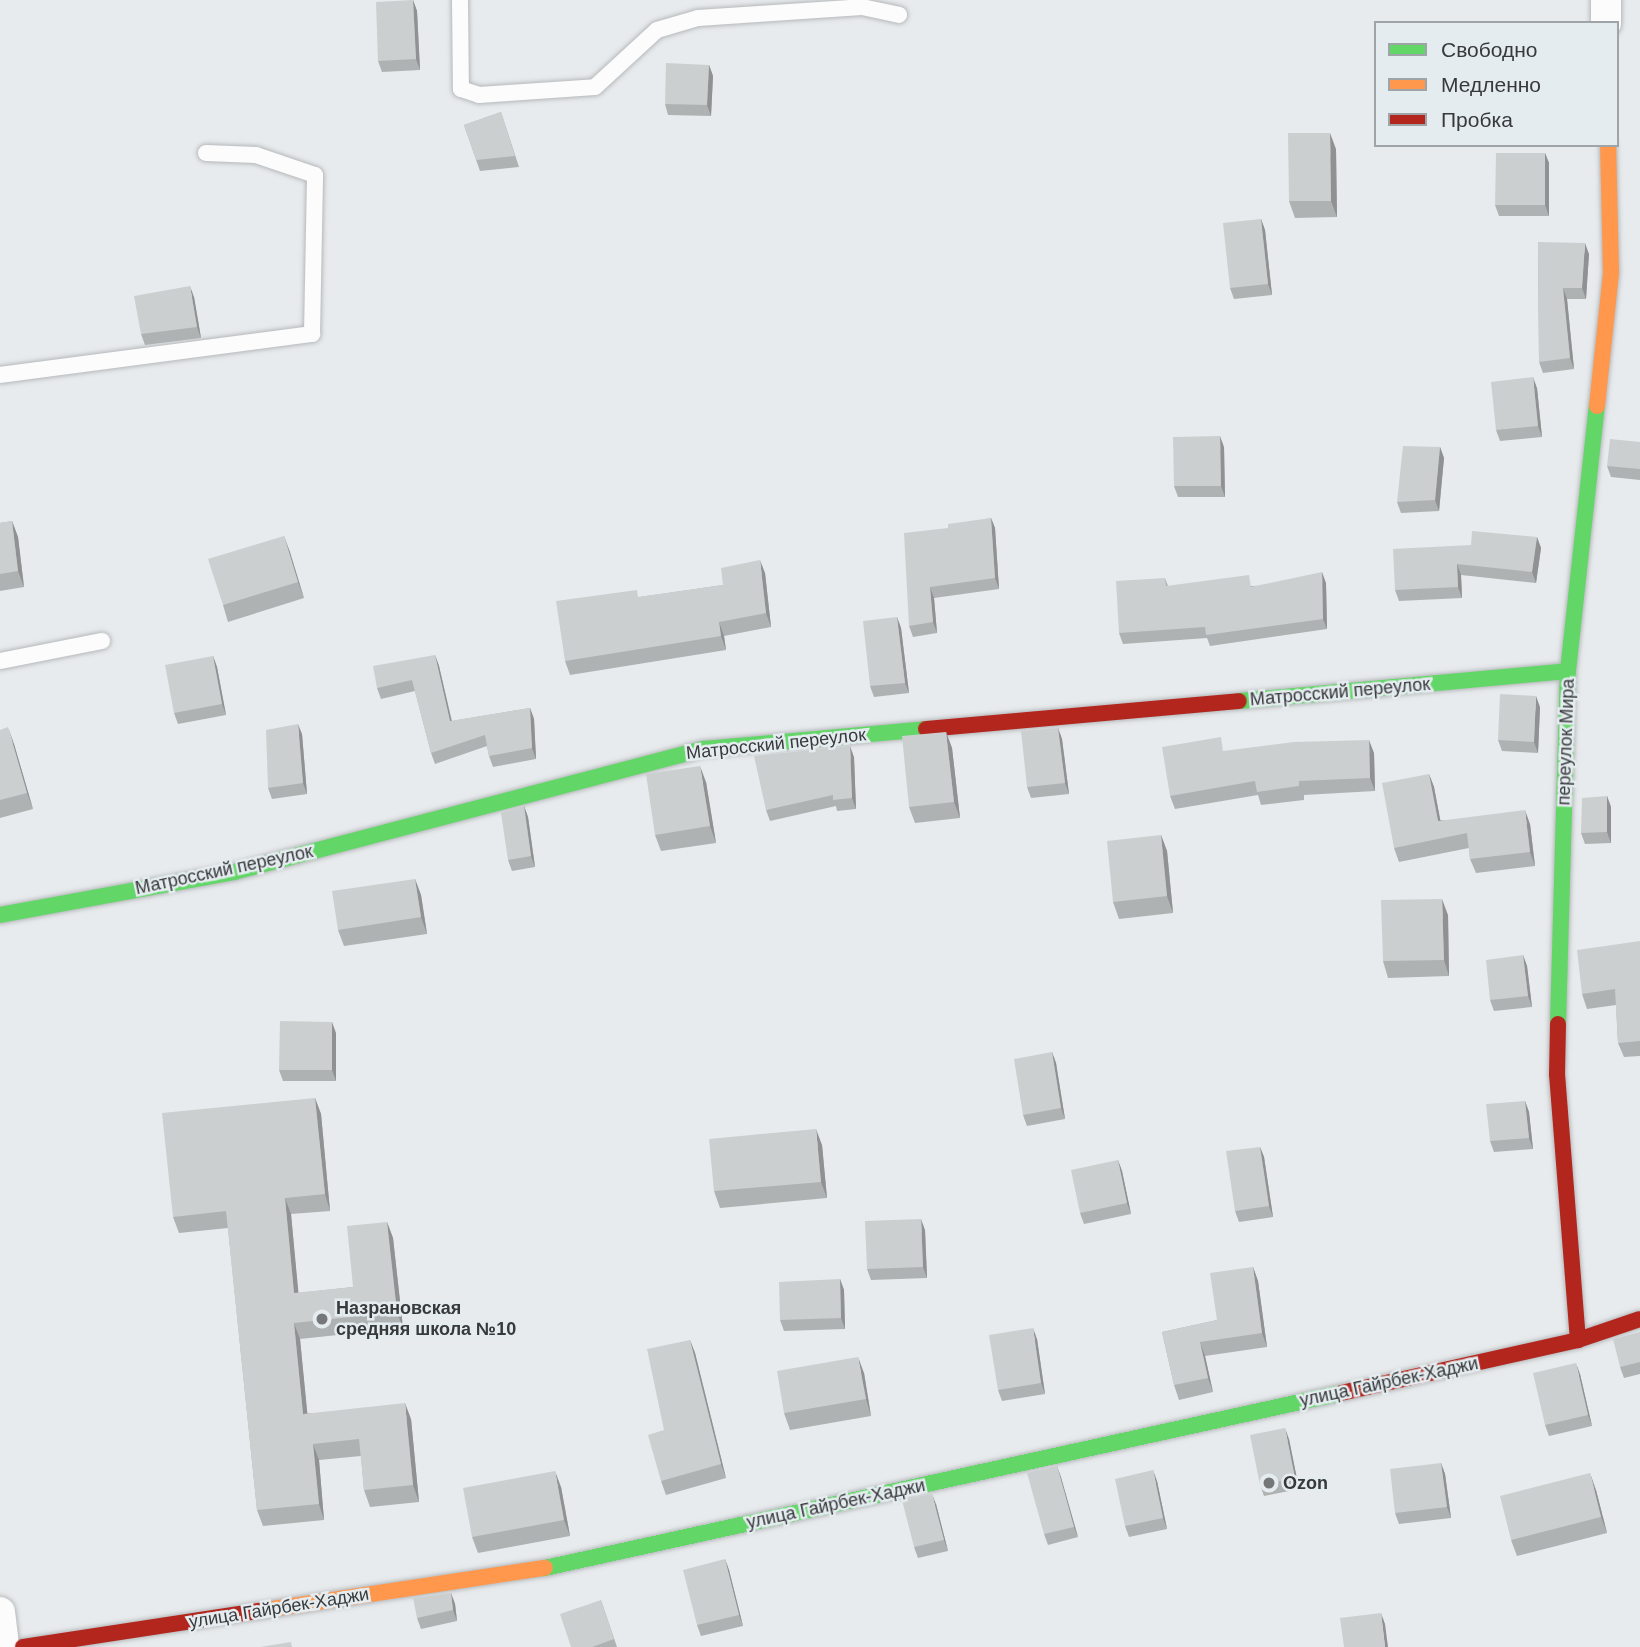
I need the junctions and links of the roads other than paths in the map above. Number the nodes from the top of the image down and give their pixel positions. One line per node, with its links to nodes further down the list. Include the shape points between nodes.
1 (460, 0): 3 (lane, via 461,89 479,95 595,87 657,30 698,18 862,7)
2 (1606, 0): 4 (street)
3 (899, 15)
4 (1606, 21)
5 (1608, 147): 10 (street, переулок Мира, via 1611,273)
6 (206, 153): 7 (lane, via 256,155 315,175 312,334)
7 (0, 375)
8 (102, 641): 9 (lane)
9 (0, 661)
10 (1568, 671): 11 (street, Матросский переулок, via 703,749 234,872); 13 (street, переулок Мира, via 1557,1074)
11 (0, 915)
12 (1640, 1319): 13 (street, улица Гайрбек-Хаджи)
13 (1577, 1340): 16 (street, улица Гайрбек-Хаджи, via 557,1566)
14 (0, 1612): 15 (street)
15 (4, 1647)
16 (23, 1647)

